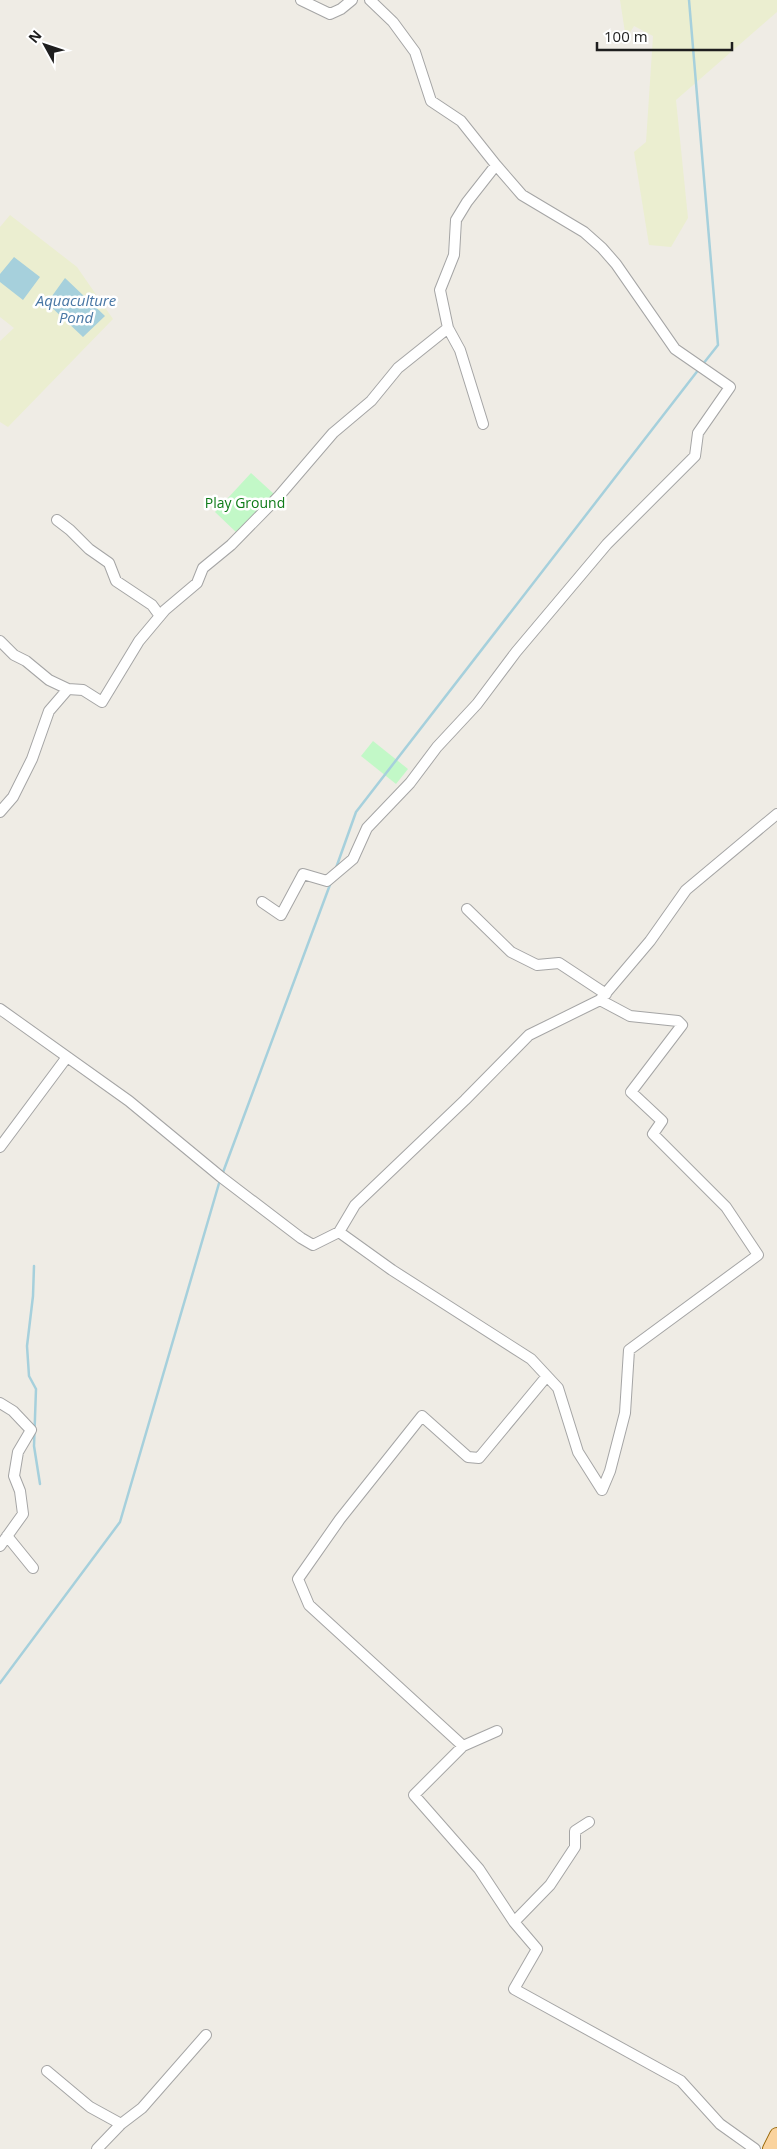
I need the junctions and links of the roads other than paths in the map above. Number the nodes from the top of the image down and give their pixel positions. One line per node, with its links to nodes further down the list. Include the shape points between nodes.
1 (301, 0): 2 (street, via 330,14)
2 (352, 0)
3 (370, 0): 4 (street, via 393,22 415,52 431,101 461,121)
4 (496, 165): 5 (street, via 456,220 454,255 440,290); 13 (street, via 522,195 584,232 602,248 675,349 730,387 698,433 695,456 607,544 516,652 477,704 367,828 353,859 327,881 303,874 281,915)
5 (448, 328): 6 (street, via 460,350); 8 (street, via 398,368 371,401 333,433 279,496 231,545 203,568 197,583)
6 (483, 424)
7 (57, 520): 8 (street, via 109,563 116,581 152,605)
8 (160, 616): 10 (street, via 139,641 102,702 83,690)
9 (0, 641): 10 (street, via 49,680)
10 (68, 689): 11 (street, via 49,711 32,759 13,797)
11 (0, 812)
12 (777, 814): 15 (street, via 686,890 650,941)
13 (262, 902)
14 (467, 909): 15 (street, via 511,952 537,965 559,963)
15 (603, 997): 19 (street, via 529,1035 355,1205); 20 (street, via 630,1016 678,1021 682,1025 631,1092 662,1121 654,1134 726,1207 758,1255 629,1350 624,1413 602,1490 578,1452 558,1388)
16 (0, 1009): 17 (street)
17 (68, 1057): 18 (street); 19 (street, via 129,1101 301,1238 313,1245)
18 (0, 1148)
19 (339, 1232): 20 (street, via 531,1359)
20 (547, 1376): 26 (street, via 479,1458 468,1457 422,1416 340,1519 298,1579 309,1605)
21 (0, 1403): 22 (street, via 13,1411 31,1430 18,1452 14,1476 23,1514)
22 (7, 1536): 23 (street); 24 (street)
23 (0, 1546)
24 (33, 1568)
25 (497, 1731): 26 (street)
26 (463, 1746): 28 (street, via 414,1794 479,1869)
27 (589, 1822): 28 (street, via 575,1831 575,1847 550,1885)
28 (514, 1922): 34 (street, via 537,1949 514,1989 681,2081 720,2124)
29 (206, 2035): 31 (street, via 142,2108)
30 (46, 2071): 31 (street, via 90,2107)
31 (121, 2124): 33 (street)
32 (777, 2135): 35 (main road)
33 (97, 2149)
34 (755, 2149)
35 (770, 2149)

